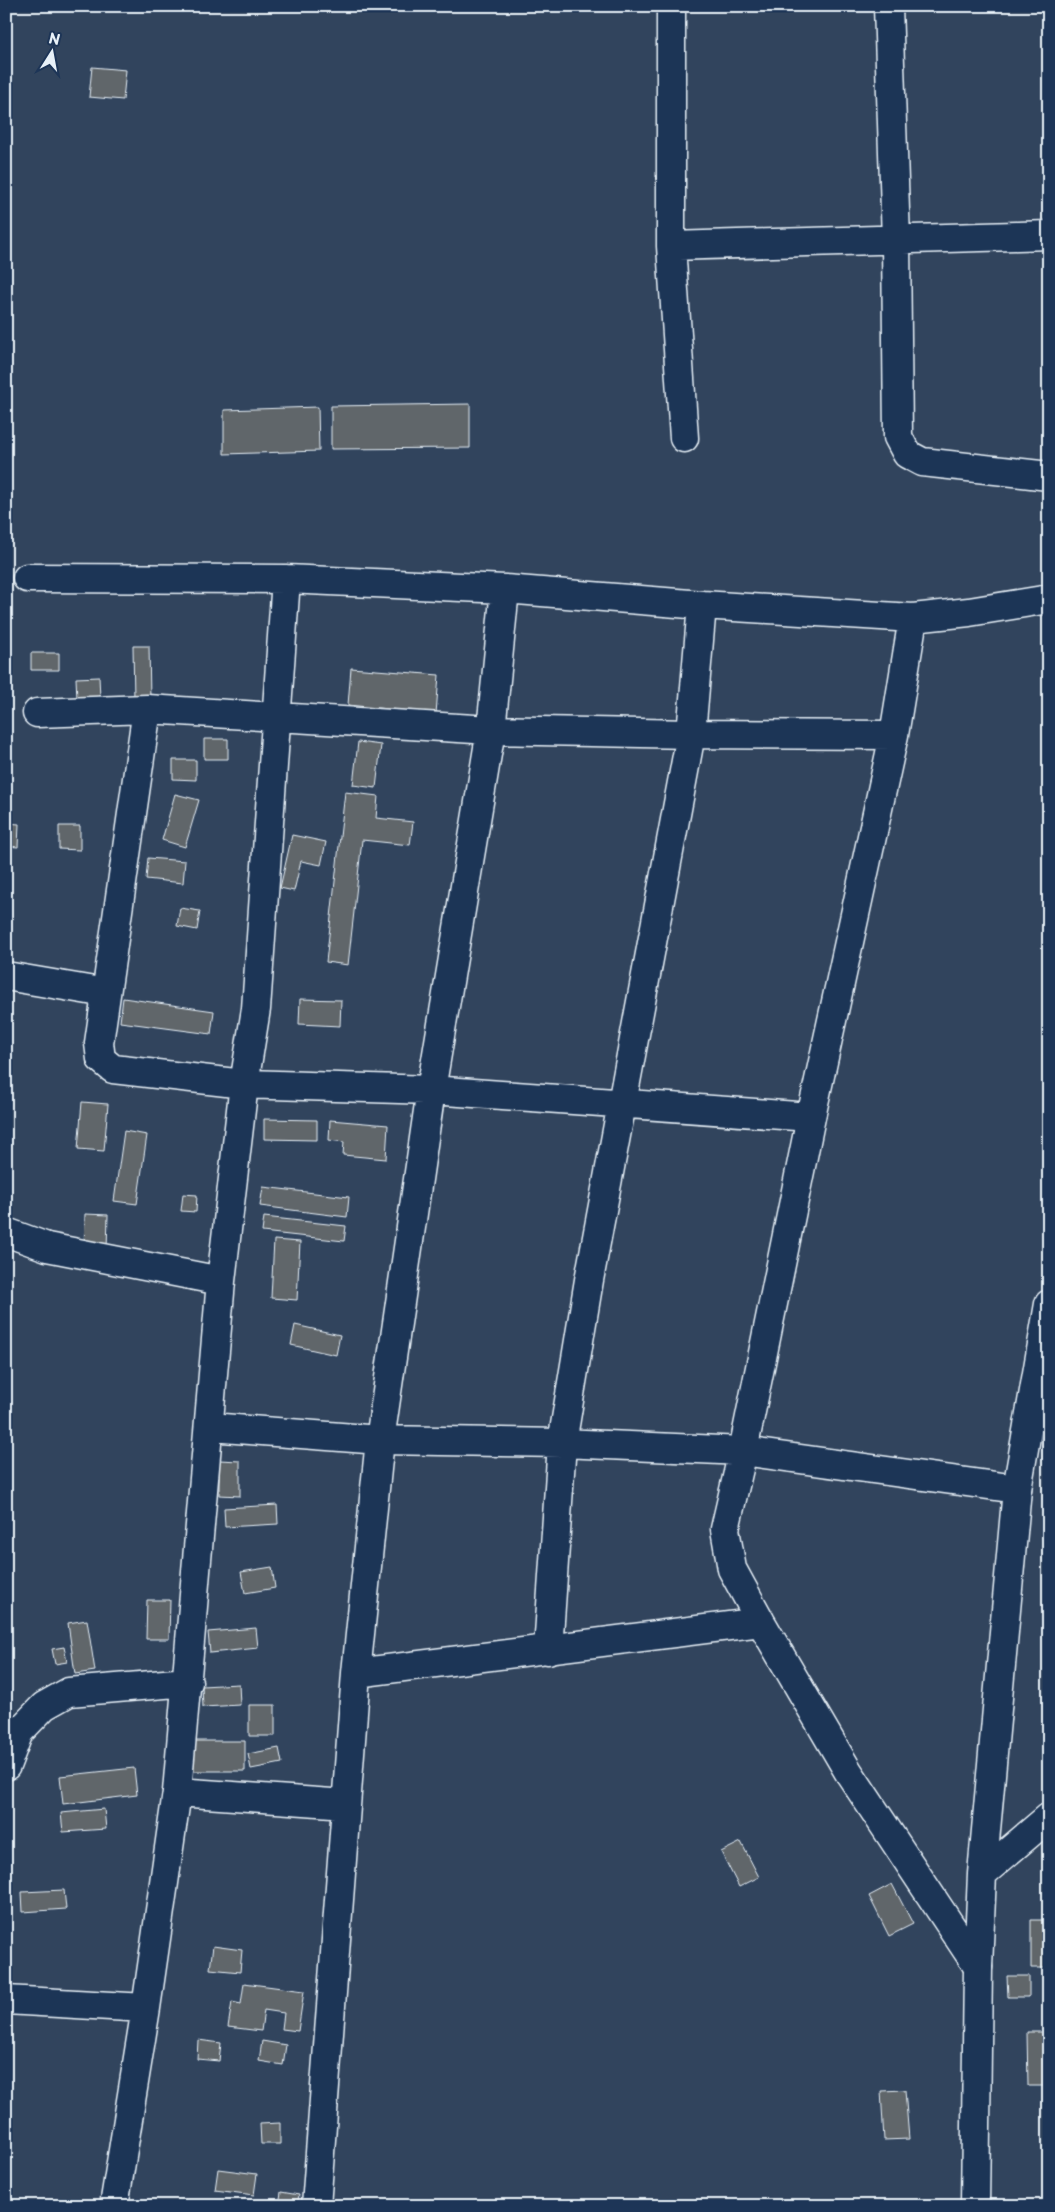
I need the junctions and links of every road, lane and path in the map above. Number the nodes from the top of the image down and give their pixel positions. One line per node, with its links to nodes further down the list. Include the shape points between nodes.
1 (671, 6): 5 (street)
2 (888, 6): 4 (street)
3 (1049, 234): 4 (street)
4 (896, 240): 5 (street); 7 (street, via 898,438 907,454 922,462)
5 (671, 246): 6 (street)
6 (684, 438)
7 (1049, 476)
8 (27, 578): 9 (street)
9 (286, 579): 10 (street); 16 (street)
10 (505, 589): 12 (street); 17 (street)
11 (1049, 599): 13 (street)
12 (702, 605): 13 (street); 18 (street)
13 (914, 618): 19 (street)
14 (147, 709): 15 (street); 16 (street); 21 (street)
15 (37, 713)
16 (276, 718): 17 (street); 22 (street, via 256,1009)
17 (490, 730): 18 (street); 23 (street)
18 (691, 734): 19 (street); 24 (street)
19 (894, 735): 25 (street)
20 (6, 976): 21 (street)
21 (106, 993): 22 (street, via 99,1043 101,1059 112,1069)
22 (244, 1084): 23 (street); 27 (street)
23 (431, 1090): 24 (street); 30 (street)
24 (622, 1104): 25 (street); 31 (street)
25 (811, 1117): 32 (street)
26 (6, 1232): 27 (street, via 46,1247)
27 (221, 1281): 29 (street)
28 (1049, 1304): 33 (street)
29 (210, 1427): 30 (street); 37 (street)
30 (380, 1440): 31 (street); 36 (street)
31 (562, 1443): 32 (street); 35 (street)
32 (743, 1451): 33 (street); 34 (street, via 725,1529 732,1569)
33 (1017, 1489): 42 (street)
34 (761, 1622): 35 (street); 43 (street, via 848,1771)
35 (548, 1650): 36 (street)
36 (356, 1673): 40 (street)
37 (188, 1682): 38 (street, via 69,1692 44,1706 19,1732); 39 (street)
38 (6, 1766)
39 (177, 1792): 40 (street); 45 (street)
40 (346, 1804): 47 (street)
41 (1049, 1817): 42 (street)
42 (982, 1874): 43 (street)
43 (978, 1966): 48 (street)
44 (6, 2000): 45 (street)
45 (146, 2008): 46 (street)
46 (114, 2206)
47 (316, 2206)
48 (975, 2206)

